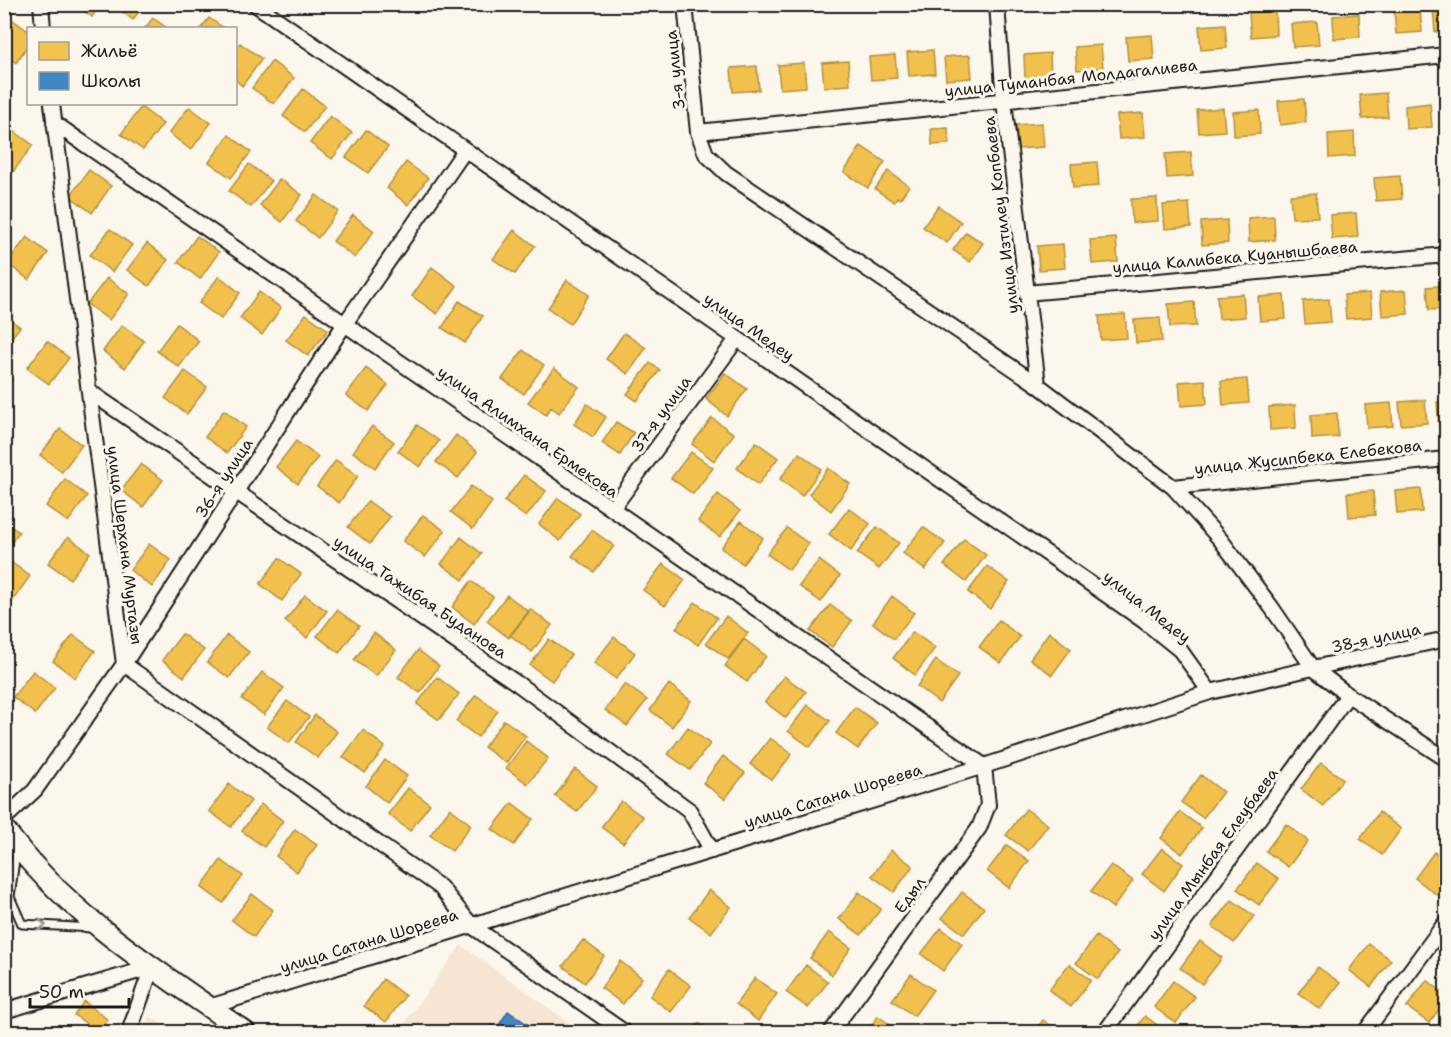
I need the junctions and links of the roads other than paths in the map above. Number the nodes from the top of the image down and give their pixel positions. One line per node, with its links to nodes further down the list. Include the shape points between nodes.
1 (41, 4): 5 (street)
2 (255, 4): 11 (street, улица Медеу)
3 (685, 4): 10 (street, 3-я улица)
4 (997, 4): 7 (street, улица Изтилеу Копбаева)
5 (43, 27)
6 (1446, 55): 7 (street, улица Туманбая Молдагалиева)
7 (1004, 101): 10 (street, улица Туманбая Молдагалиева); 13 (street, улица Изтилеу Копбаева)
8 (52, 105): 9 (street, улица Шерхана Муртазы)
9 (54, 123): 14 (street, улица Алимхана Ермекова); 17 (street, улица Шерхана Муртазы)
10 (698, 132): 16 (street, via 706,154 726,173)
11 (465, 150): 14 (street, 36-я улица); 15 (street, улица Медеу)
12 (1446, 255): 13 (street, улица Калибека Куанышбаева)
13 (1026, 293): 16 (street, улица Изтилеу Копбаева)
14 (344, 325): 20 (street, 36-я улица); 21 (street, улица Алимхана Ермекова)
15 (737, 339): 21 (street, 37-я улица); 25 (street, улица Медеу, via 1144,621 1180,650)
16 (1038, 385): 19 (street)
17 (90, 392): 20 (street, улица Тажибая Буданова); 23 (street, улица Шерхана Муртазы)
18 (1446, 459): 19 (street, улица Жусипбека Елебекова)
19 (1173, 487): 24 (street, via 1220,539)
20 (235, 491): 23 (street, 36-я улица); 32 (street, улица Тажибая Буданова, via 518,684 689,810)
21 (612, 509): 28 (street, улица Алимхана Ермекова)
22 (1446, 639): 24 (street, 38-я улица)
23 (124, 664): 29 (street, 36-я улица, via 35,790); 34 (street, улица Шерхана Муртазы, via 440,887)
24 (1313, 668): 25 (street, улица Сатана Шореева); 26 (street)
25 (1210, 692): 28 (street, улица Сатана Шореева)
26 (1348, 695): 27 (street); 43 (street, улица Мынбая Елеубаева)
27 (1446, 759)
28 (984, 766): 32 (street, улица Сатана Шореева); 42 (street, Едыл, via 988,805 979,828)
29 (4, 819)
30 (4, 829): 31 (street)
31 (17, 846): 35 (street); 35 (lane, one-way to 35, via 10,897 22,924)
32 (712, 851): 34 (street, улица Сатана Шореева)
33 (1446, 922): 44 (street)
34 (472, 926): 37 (street, улица Сатана Шореева); 41 (street, улица Шерхана Муртазы)
35 (100, 929): 36 (street)
36 (152, 967): 37 (street); 38 (street); 39 (street)
37 (209, 1008): 40 (street)
38 (4, 1011)
39 (129, 1032)
40 (244, 1032)
41 (624, 1032)
42 (831, 1032)
43 (1105, 1032)
44 (1365, 1032)

